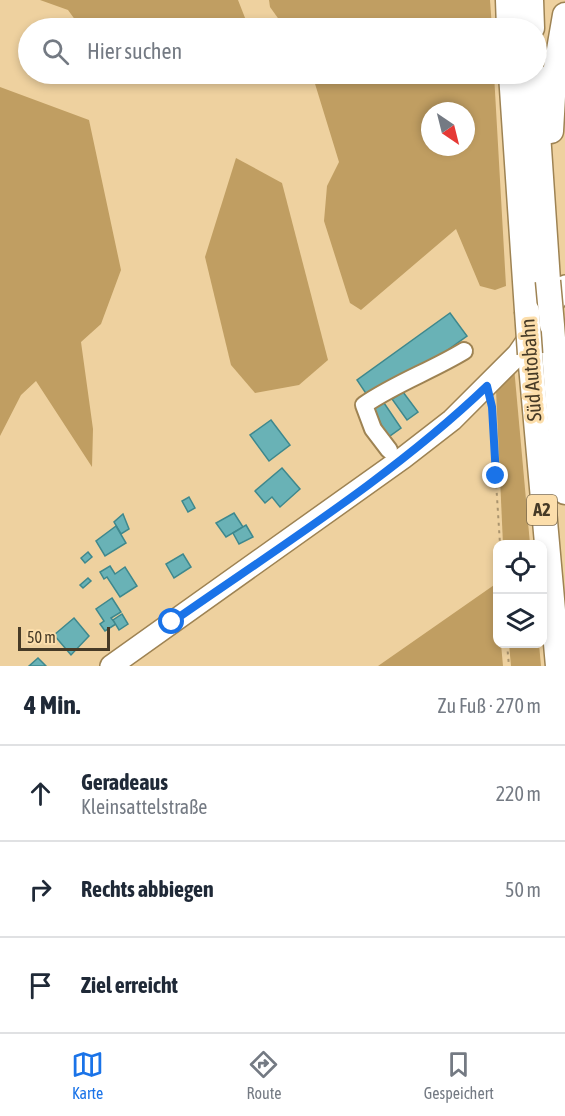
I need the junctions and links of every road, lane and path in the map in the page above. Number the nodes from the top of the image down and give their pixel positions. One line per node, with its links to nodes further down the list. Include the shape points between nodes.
1 (508, 0): 4 (highway)
2 (531, 0): 5 (highway)
3 (565, 15): 8 (highway)
4 (509, 18)
5 (532, 18)
6 (512, 84): 18 (highway, Süd Autobahn / A2, bridge, via 526,311)
7 (535, 84): 8 (highway, Süd Autobahn / A2)
8 (542, 192): 9 (highway, Süd Autobahn / A2)
9 (557, 283): 11 (main road, via 518,354); 13 (highway, Süd Autobahn / A2, bridge, via 552,325)
10 (464, 351): 12 (lane, via 430,372 389,388 364,405 373,429)
11 (487, 386): 14 (path, via 492,407); 16 (main road, via 452,420 403,458)
12 (389, 450)
13 (565, 492)
14 (500, 540)
15 (507, 648): 17 (path)
16 (111, 666)
17 (509, 666)
18 (558, 666)

